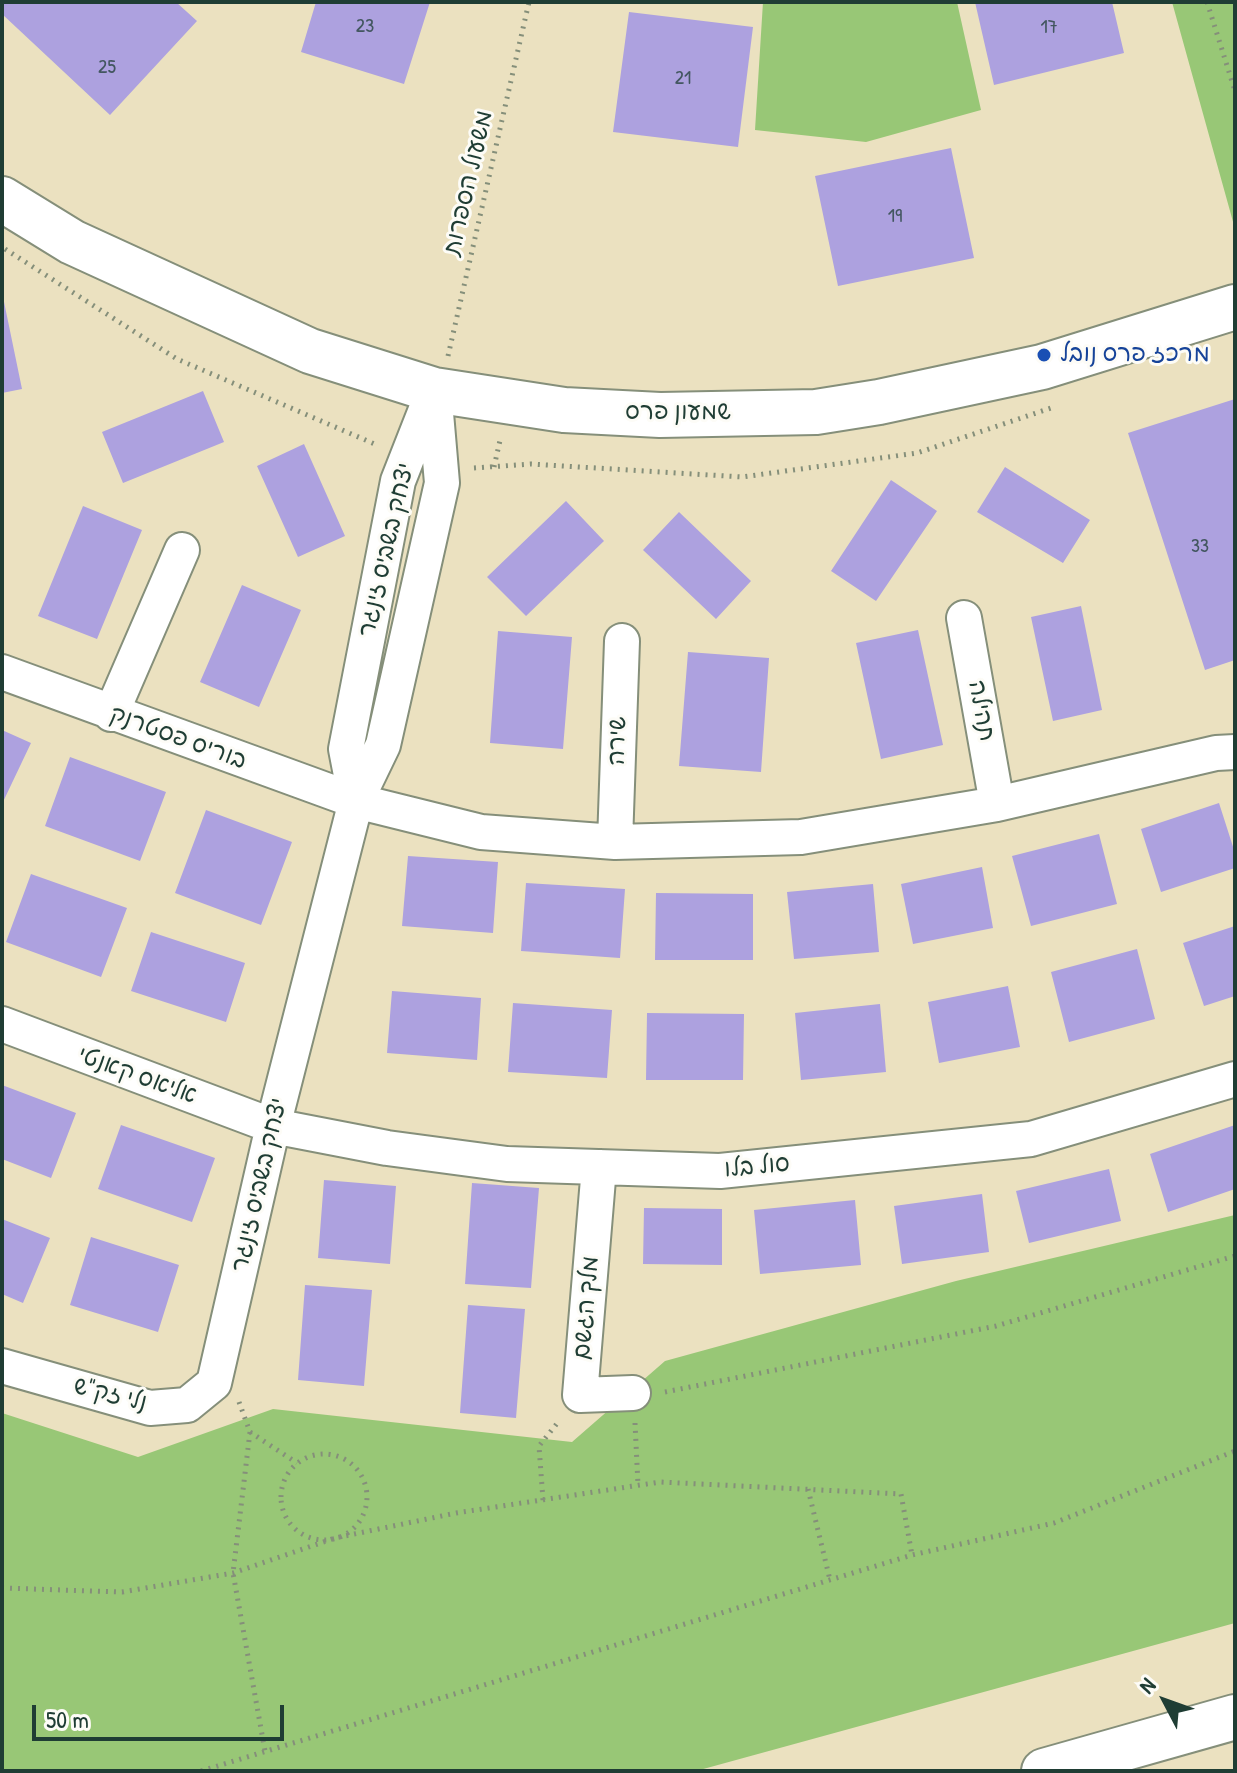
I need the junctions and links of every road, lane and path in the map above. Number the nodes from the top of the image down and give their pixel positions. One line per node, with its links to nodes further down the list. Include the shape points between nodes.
1 (529, 2): 8 (path, משעול הספרות)
2 (1207, 2): 3 (path)
3 (1235, 91)
4 (2, 167): 6 (main road, שמעון פרס)
5 (2, 199): 6 (main road, שמעון פרס)
6 (132, 271): 8 (main road, שמעון פרס, via 310,351)
7 (1235, 307): 8 (main road, שמעון פרס, via 981,383 816,412 592,412)
8 (439, 381): 15 (street, יצחק בשביס זינגר, via 398,481 346,749)
9 (182, 550): 13 (street)
10 (964, 618): 16 (street, תהילה)
11 (622, 641): 17 (street, שירה)
12 (2, 672): 13 (street, בוריס פסטרנק)
13 (111, 714): 15 (street, בוריס פסטרנק)
14 (1235, 752): 16 (street)
15 (356, 801): 17 (street, via 481,832); 20 (street, יצחק בשביס זינגר)
16 (997, 804): 17 (street, via 801,837)
17 (615, 842)
18 (2, 1024): 20 (street, אליאס קאנטי)
19 (1235, 1079): 21 (street, סול בלו, via 1031,1139 720,1171)
20 (273, 1126): 21 (street, סול בלו, via 507,1164); 24 (street, יצחק בשביס זינגר)
21 (599, 1167): 26 (street, מלך הגשם)
22 (1235, 1256): 25 (path, via 996,1326 678,1392)
23 (2, 1366): 24 (street, נלי זק"ש, via 150,1408 187,1405)
24 (217, 1367): 27 (path)
25 (633, 1393): 26 (street, מלך הגשם); 30 (path)
26 (580, 1395): 32 (path, via 539,1446)
27 (250, 1432): 29 (path); 35 (path)
28 (1235, 1451): 34 (path, via 1054,1523)
29 (297, 1463): 33 (path, via 282,1488 285,1516 306,1536); 33 (path, via 324,1454 350,1462 359,1472 367,1498 364,1512 347,1533)
30 (638, 1486): 31 (path, via 660,1482); 32 (path)
31 (808, 1489): 34 (path, via 901,1494); 36 (path)
32 (543, 1500): 33 (path)
33 (335, 1538): 35 (path)
34 (912, 1555): 36 (path)
35 (233, 1573): 37 (path, via 122,1592); 39 (path)
36 (830, 1580): 39 (path)
37 (2, 1588)
38 (1235, 1717): 41 (main road)
39 (265, 1751): 40 (path)
40 (201, 1771)
41 (1044, 1771)

